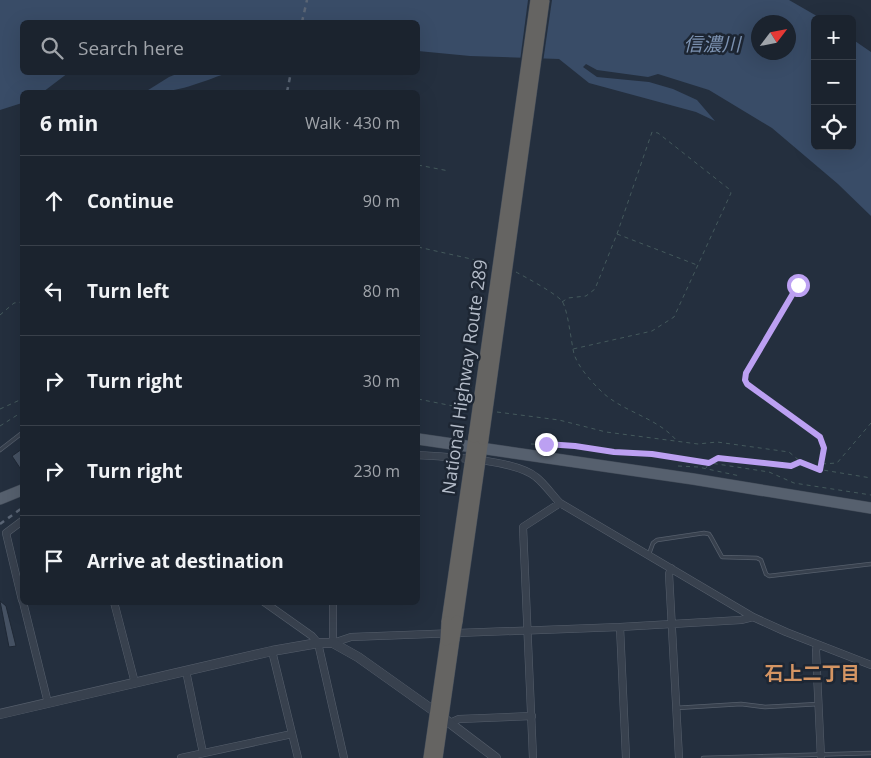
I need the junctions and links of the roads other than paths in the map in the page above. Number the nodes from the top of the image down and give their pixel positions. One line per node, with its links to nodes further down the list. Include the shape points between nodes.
1 (536, 0): 5 (highway, National Highway Route 289, bridge)
2 (544, 0): 5 (highway, National Highway Route 289, bridge)
3 (20, 435): 6 (lane)
4 (420, 440): 5 (main road)
5 (478, 443): 8 (highway, National Highway Route 289); 12 (main road)
6 (0, 450)
7 (420, 455): 8 (street)
8 (476, 460): 11 (street, via 511,466 536,476); 38 (highway, National Highway Route 289, bridge, via 452,622)
9 (20, 491): 10 (main road)
10 (0, 499)
11 (560, 503): 14 (street); 25 (street, via 523,527)
12 (871, 508)
13 (20, 522): 17 (street, via 6,533)
14 (649, 554): 15 (lane, via 657,540 704,533 709,534 722,558 757,558 769,576); 16 (street)
15 (871, 564)
16 (672, 568): 22 (street); 23 (street, via 669,574)
17 (20, 589)
18 (24, 605): 33 (street)
19 (115, 605): 32 (street)
20 (268, 605): 26 (street)
21 (333, 605): 27 (street)
22 (754, 617): 23 (street); 28 (street)
23 (671, 624): 24 (street); 35 (street)
24 (620, 627): 25 (street); 50 (street)
25 (528, 631): 27 (street, via 350,637); 37 (street)
26 (318, 643): 27 (street); 29 (street); 45 (street)
27 (333, 643): 38 (street)
28 (818, 645): 30 (street); 34 (street)
29 (272, 651): 31 (street); 39 (street)
30 (871, 665)
31 (186, 671): 32 (street); 40 (street)
32 (135, 683): 33 (street)
33 (48, 703): 36 (street)
34 (820, 704): 35 (lane); 42 (street)
35 (676, 708): 51 (street)
36 (0, 714)
37 (532, 716): 38 (street); 49 (street)
38 (442, 717): 46 (highway, National Highway Route 289); 47 (highway, National Highway Route 289); 48 (street)
39 (292, 734): 40 (street); 44 (street)
40 (203, 753): 43 (street)
41 (871, 753): 42 (lane)
42 (821, 756): 52 (lane)
43 (181, 758)
44 (298, 758)
45 (344, 758)
46 (429, 758)
47 (437, 758)
48 (496, 758)
49 (533, 758)
50 (626, 758)
51 (679, 758)
52 (703, 758)

